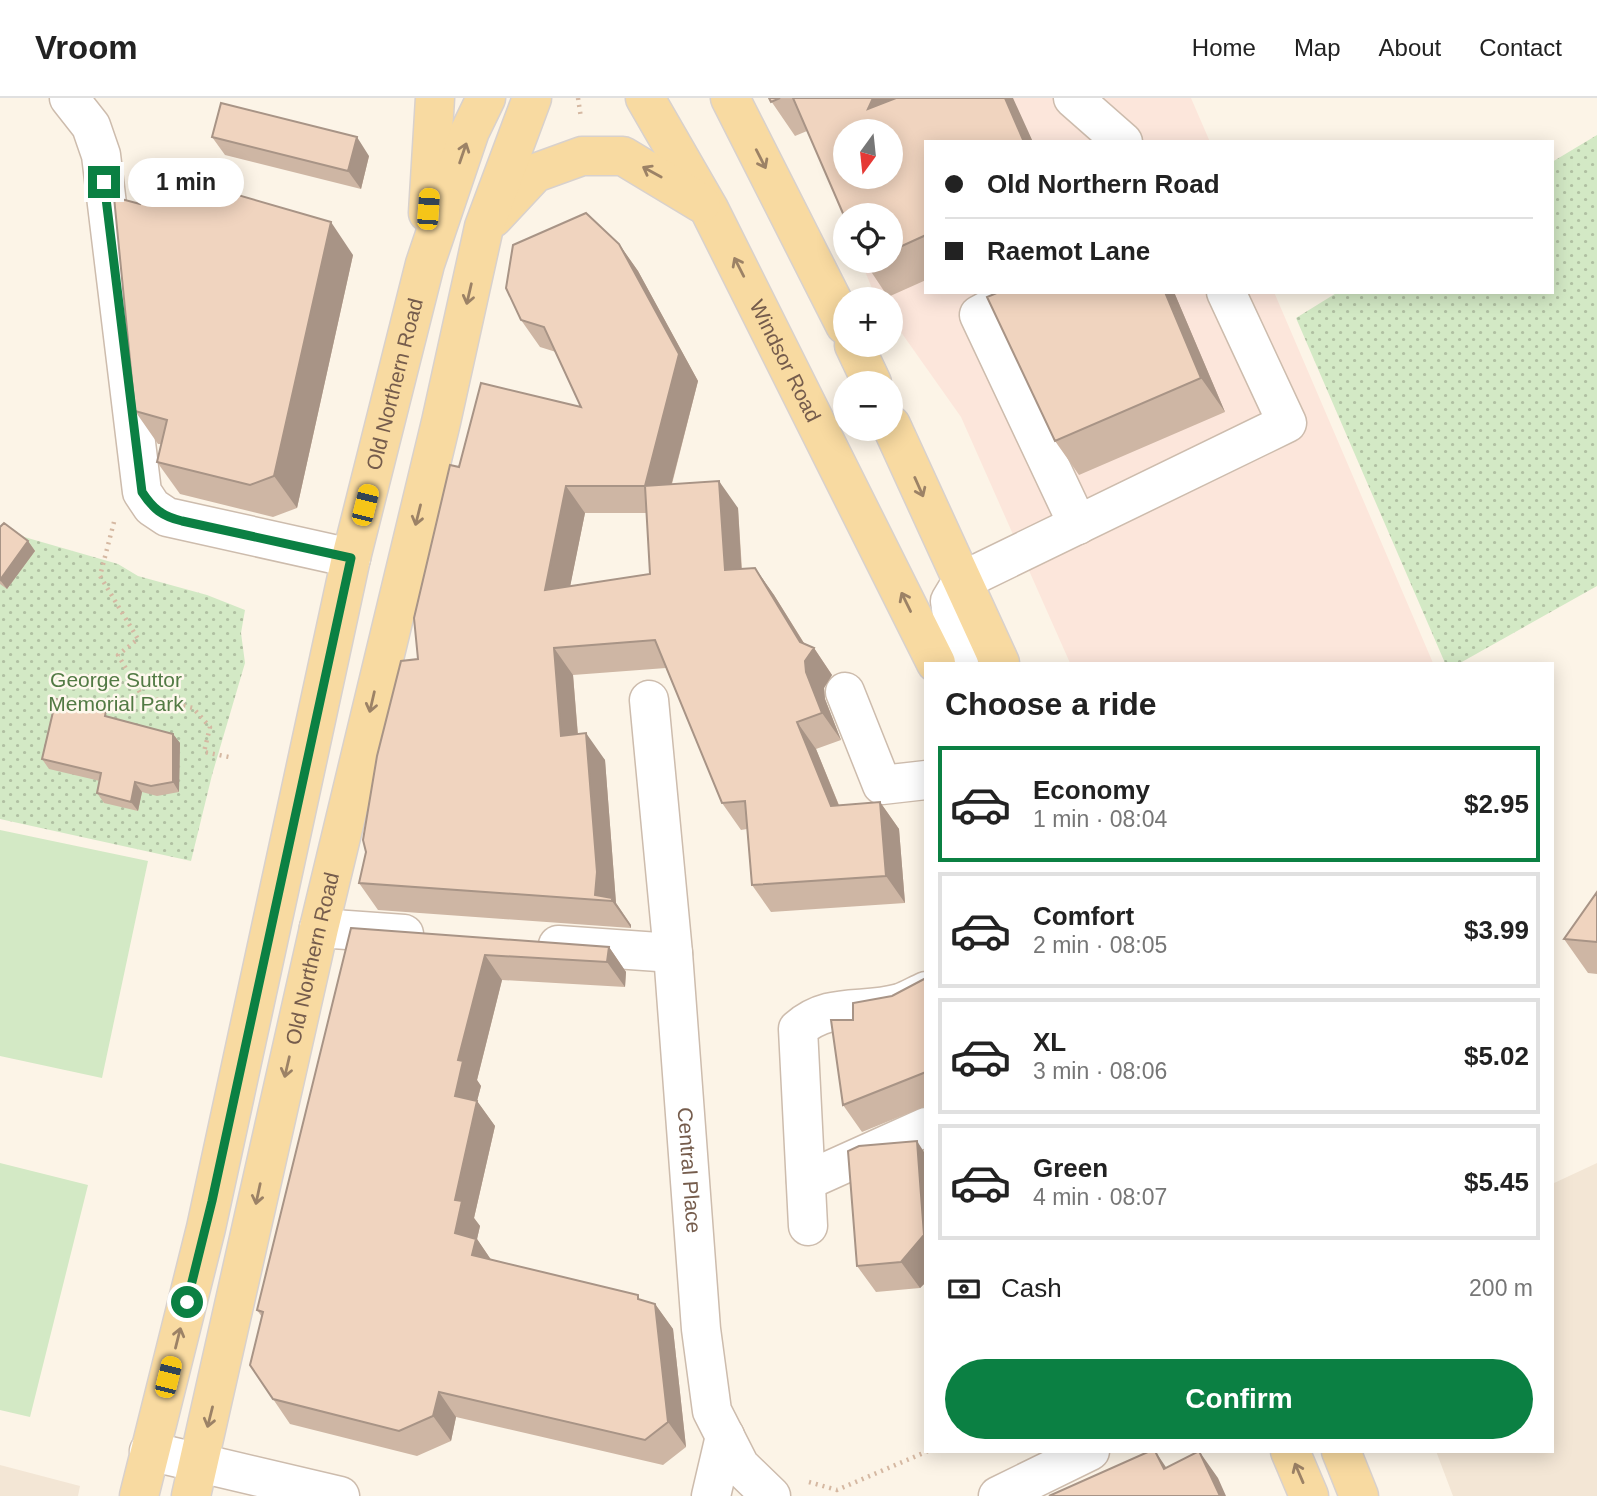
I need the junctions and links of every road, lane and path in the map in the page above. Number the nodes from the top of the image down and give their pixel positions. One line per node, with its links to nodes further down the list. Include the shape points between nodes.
1 (69, 98): 18 (street, via 91,126 101,155 142,492 152,507 167,517)
2 (435, 98): 11 (main road)
3 (486, 98): 11 (main road, Old Northern Road, one-way to 3, via 470,131)
4 (532, 98): 10 (main road, Old Northern Road)
5 (645, 98): 9 (main road, Windsor Road)
6 (730, 98): 13 (main road, one-way to 13)
7 (1073, 98): 8 (street)
8 (1121, 140)
9 (709, 209): 10 (main road, one-way to 10, via 622,156 582,156 535,173); 20 (main road, Windsor Road, one-way to 9)
10 (484, 227): 27 (main road, Old Northern Road, one-way to 27)
11 (425, 264): 18 (main road, Old Northern Road)
12 (1227, 294): 17 (street, via 1287,423)
13 (833, 302)
14 (1003, 302): 17 (street, via 979,316)
15 (898, 441): 19 (main road, one-way to 19)
16 (115, 520): 25 (path, via 100,576 138,639 118,655 142,696 193,708 210,727 204,752)
17 (1078, 525): 19 (street)
18 (351, 558): 36 (main road, Old Northern Road, one-way to 18, via 206,1228)
19 (962, 581): 21 (street, via 950,601); 22 (main road)
20 (936, 662)
21 (959, 662)
22 (1000, 662)
23 (845, 692): 26 (street, via 882,785)
24 (649, 700): 30 (street, Central Place)
25 (229, 757)
26 (924, 780)
27 (319, 928): 28 (street); 41 (main road, Old Northern Road, one-way to 41)
28 (439, 936)
29 (521, 942): 30 (street)
30 (673, 954): 35 (street, Central Place, via 701,1329 712,1411)
31 (924, 992): 33 (street, via 899,1003 826,1012 798,1029)
32 (924, 1128): 33 (street)
33 (806, 1181): 34 (street)
34 (807, 1226)
35 (725, 1436): 42 (street, Central Place, via 740,1466); 45 (street)
36 (149, 1451): 41 (street); 43 (main road, Old Northern Road)
37 (924, 1453): 42 (path, via 837,1490)
38 (1086, 1453): 46 (street)
39 (1291, 1453): 47 (main road, one-way to 39)
40 (1341, 1453): 48 (main road)
41 (195, 1480): 44 (street)
42 (788, 1489)
43 (139, 1496)
44 (340, 1496)
45 (711, 1496)
46 (998, 1496)
47 (1309, 1496)
48 (1359, 1496)

